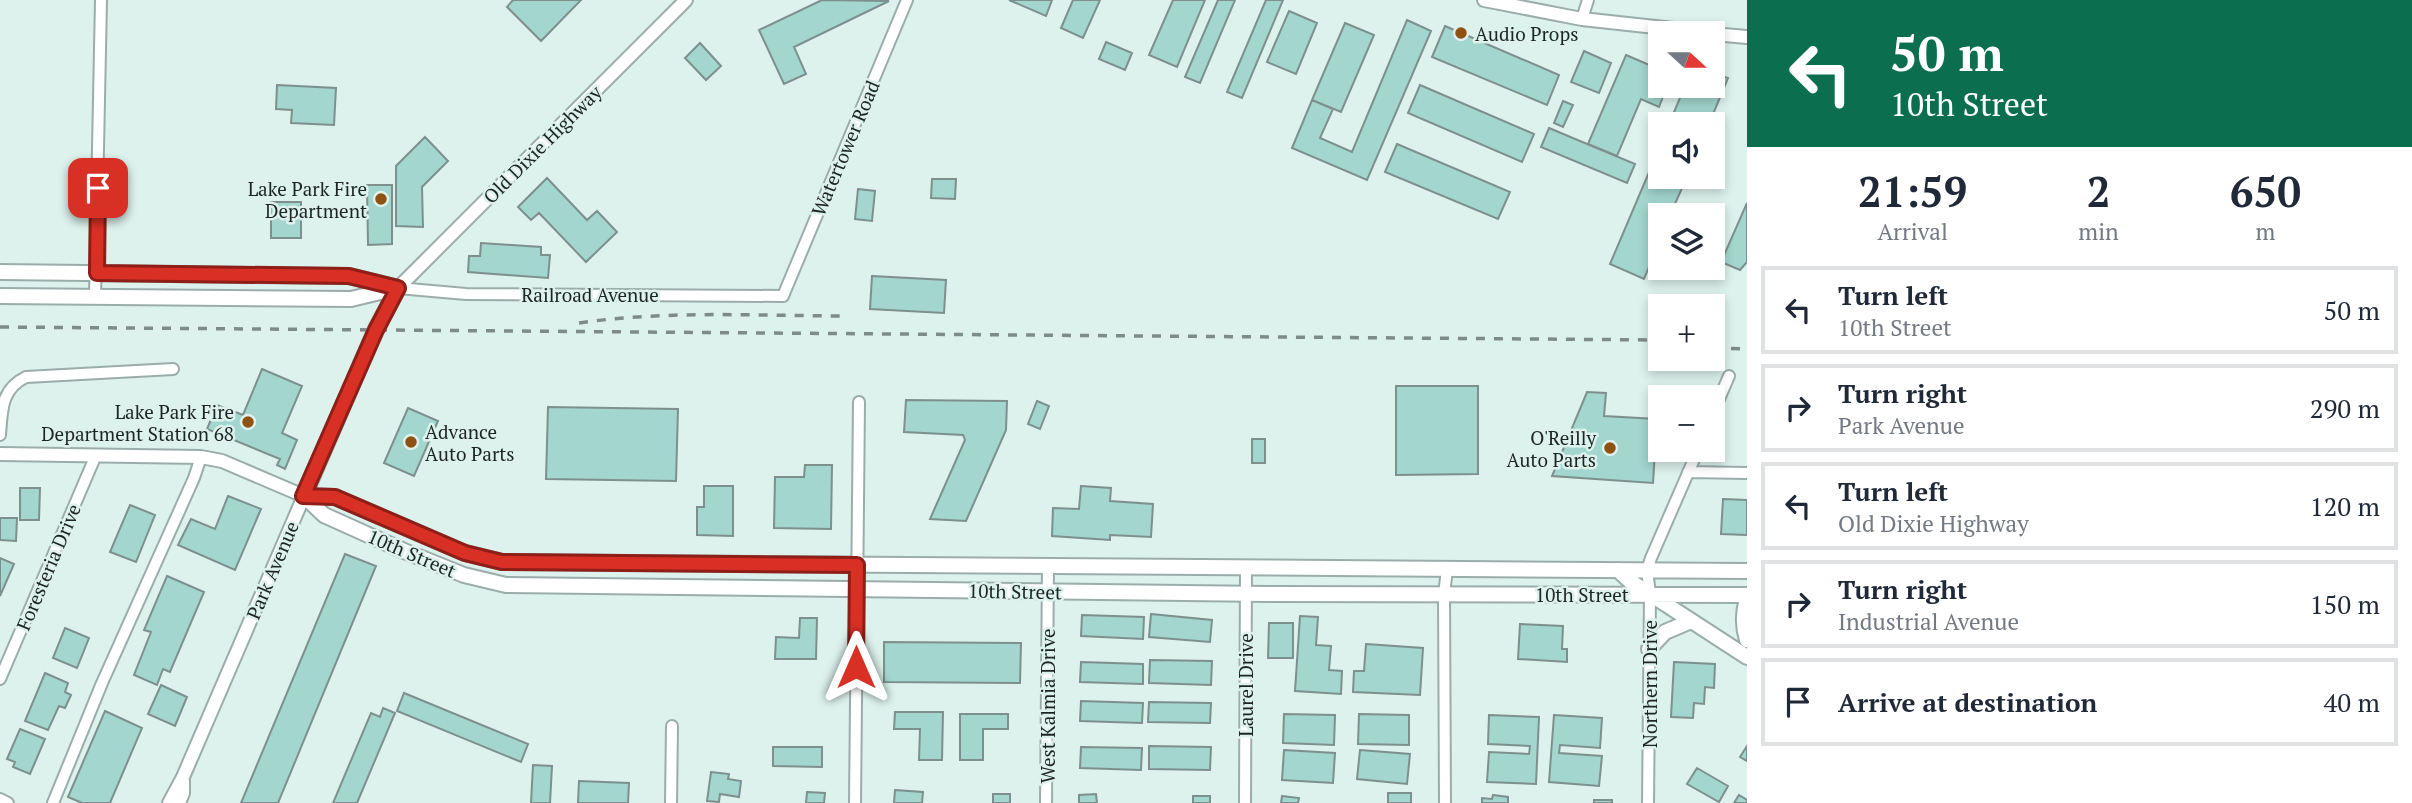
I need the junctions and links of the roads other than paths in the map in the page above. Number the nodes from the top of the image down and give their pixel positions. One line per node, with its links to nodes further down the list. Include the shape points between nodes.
1 (100, 0): 11 (street)
2 (686, 0): 12 (street, Old Dixie Highway)
3 (907, 0): 15 (street, Watertower Road)
4 (1484, 0): 6 (street)
5 (1588, 0): 6 (street)
6 (1582, 19): 7 (street)
7 (1648, 26)
8 (1726, 34): 9 (street)
9 (1746, 36)
10 (0, 272): 11 (main road)
11 (97, 273): 12 (main road, via 349,276); 14 (street)
12 (398, 288): 14 (main road, via 351,299); 15 (street, Railroad Avenue, via 466,293); 27 (main road, Park Avenue)
13 (0, 296): 14 (main road)
14 (95, 296)
15 (782, 296)
16 (173, 369): 20 (street, via 26,377 4,397)
17 (1729, 376): 18 (street)
18 (1725, 385)
19 (859, 402): 28 (street)
20 (0, 435)
21 (0, 454): 22 (street, 10th Street)
22 (96, 455): 23 (street, 10th Street); 45 (street, Foresteria Drive)
23 (201, 457): 27 (street, 10th Street, via 222,461); 50 (street)
24 (1693, 462): 25 (street, Northern Drive)
25 (1688, 472): 26 (street); 33 (street, Northern Drive)
26 (1747, 473)
27 (303, 496): 28 (main road, 10th Street, via 335,497 465,553 502,562); 35 (main road, 10th Street, via 324,515 404,551 506,586); 47 (street, Park Avenue)
28 (857, 565): 29 (main road, 10th Street); 35 (street)
29 (1048, 566): 30 (main road, 10th Street); 36 (street, West Kalmia Drive)
30 (1246, 568): 31 (main road, 10th Street); 37 (street, Laurel Drive)
31 (1447, 570): 32 (main road, 10th Street); 38 (street)
32 (1618, 570): 33 (main road, 10th Street); 39 (main road)
33 (1647, 570): 34 (main road, 10th Street); 39 (street, Northern Drive)
34 (1747, 571)
35 (856, 588): 36 (main road, 10th Street); 54 (street)
36 (1047, 592): 37 (main road, 10th Street); 55 (street, West Kalmia Drive)
37 (1245, 593): 38 (main road, 10th Street); 56 (street, Laurel Drive)
38 (1444, 594): 39 (main road, 10th Street); 57 (street)
39 (1650, 594): 40 (main road, 10th Street); 41 (main road); 43 (street, Northern Drive)
40 (1747, 597): 42 (main road)
41 (1691, 621): 43 (main road, via 1665,632); 44 (main road)
42 (1747, 640)
43 (1649, 649): 58 (street, Northern Drive)
44 (1747, 657)
45 (0, 679)
46 (672, 726): 53 (street)
47 (183, 777): 51 (street, Park Avenue); 52 (street, Park Avenue)
48 (0, 799): 49 (street)
49 (8, 803)
50 (53, 803)
51 (169, 803)
52 (179, 803)
53 (671, 803)
54 (855, 803)
55 (1046, 803)
56 (1245, 803)
57 (1445, 803)
58 (1648, 803)

